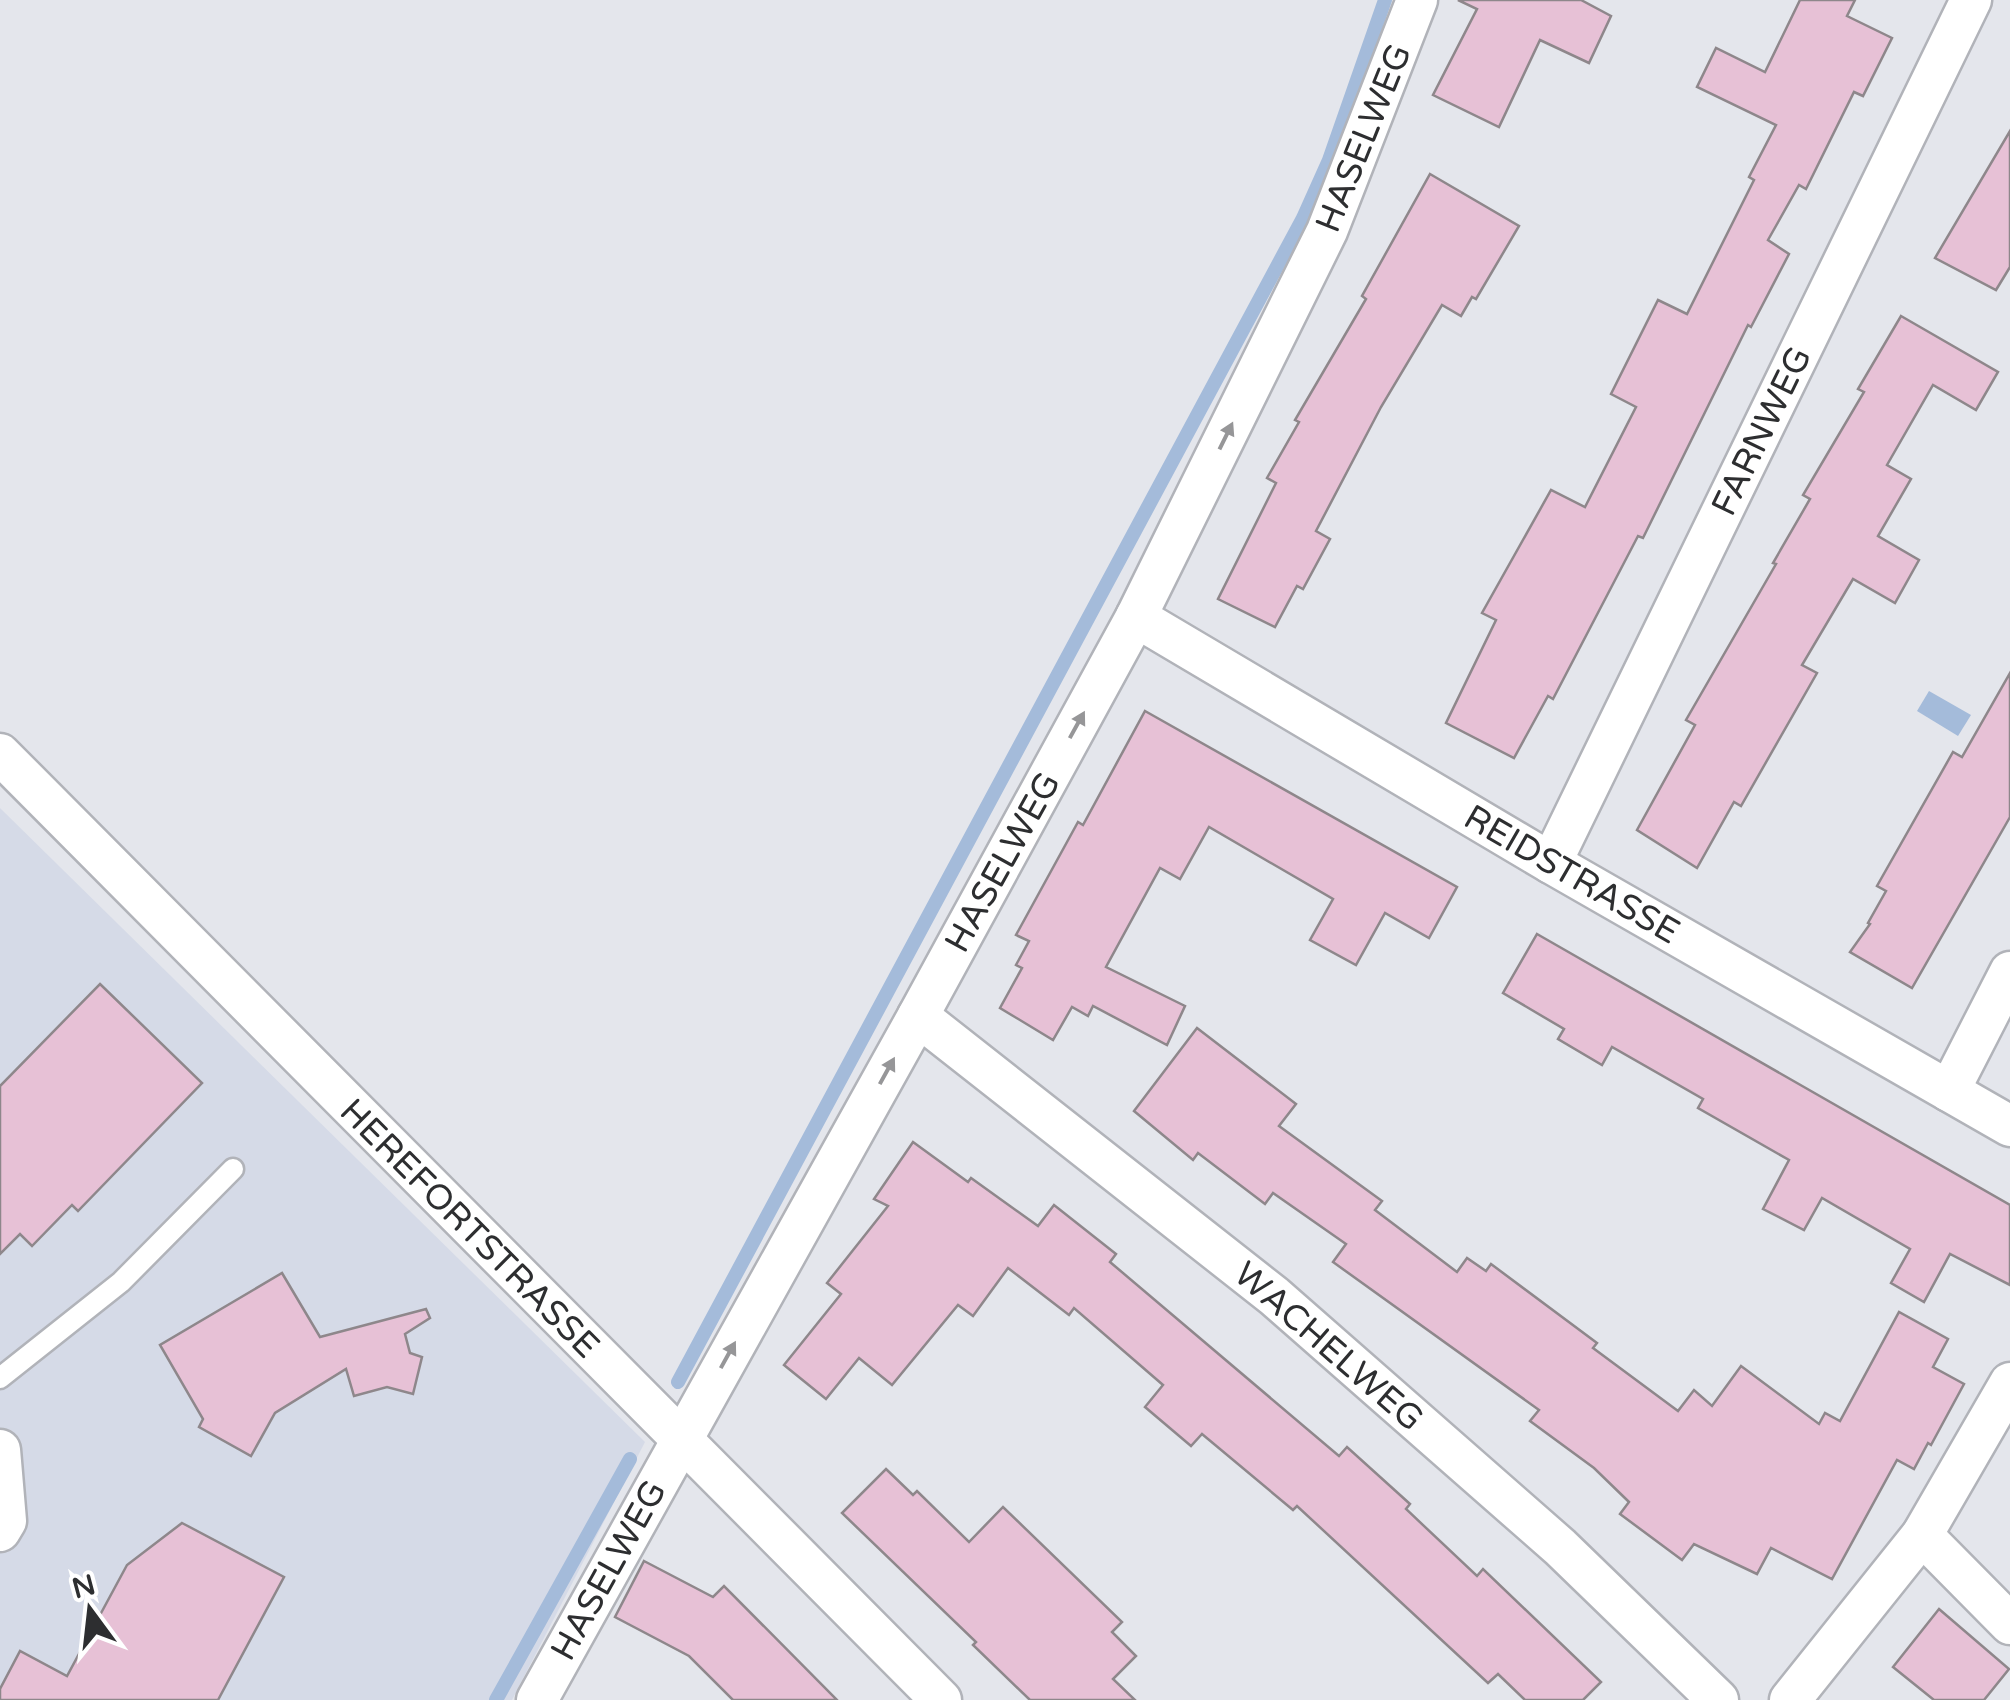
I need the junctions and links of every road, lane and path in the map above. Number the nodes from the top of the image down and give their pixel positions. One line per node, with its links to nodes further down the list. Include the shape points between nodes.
1 (1417, 0): 3 (street, HASELWEG, one-way to 1, via 1327,231)
2 (1972, 0): 5 (street, FARNWEG)
3 (1136, 618): 5 (street, REIDSTRASSE); 7 (street, HASELWEG, one-way to 3)
4 (0, 754): 13 (street, HEREFORTSTRASSE)
5 (1552, 863): 8 (street, REIDSTRASSE)
6 (2010, 972): 8 (street)
7 (918, 1016): 13 (street, HASELWEG, one-way to 7); 20 (street, WACHELWEG, via 1274,1296 1560,1548)
8 (1949, 1091): 9 (street, REIDSTRASSE)
9 (2010, 1126)
10 (234, 1169): 11 (lane, via 121,1282)
11 (0, 1378)
12 (2010, 1383): 16 (street)
13 (680, 1440): 18 (street, HASELWEG); 19 (street, HEREFORTSTRASSE)
14 (0, 1450): 15 (street, via 6,1521)
15 (0, 1531)
16 (1922, 1535): 17 (street); 21 (street)
17 (2010, 1624)
18 (537, 1700)
19 (941, 1700)
20 (1718, 1700)
21 (1790, 1700)

